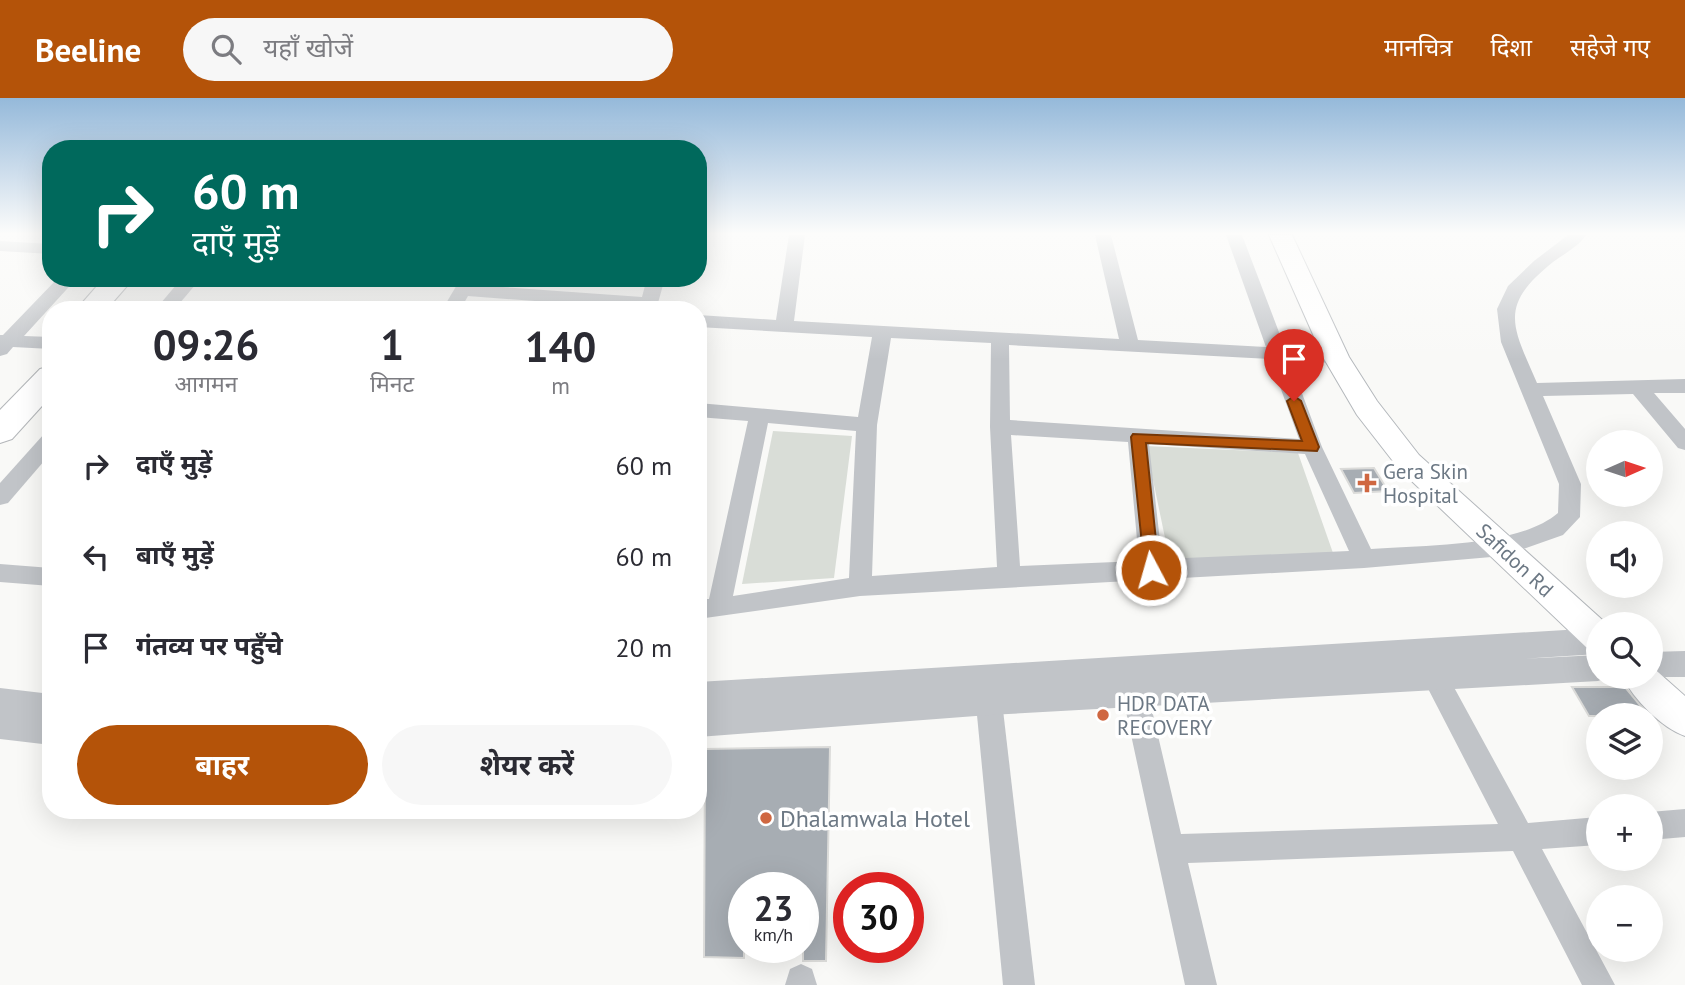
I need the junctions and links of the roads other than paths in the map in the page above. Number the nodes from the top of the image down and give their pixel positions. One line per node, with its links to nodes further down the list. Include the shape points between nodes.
1 (791, 276): 18 (street)
2 (1113, 276): 23 (street)
3 (1249, 276): 24 (street)
4 (1299, 276): 25 (main road, Safidon Rd)
5 (1528, 276): 30 (street, via 1508,299 1505,319 1510,342)
6 (59, 287): 11 (street)
7 (112, 287): 12 (highway)
8 (133, 287): 13 (highway)
9 (183, 287): 14 (street)
10 (491, 287): 15 (street)
11 (45, 301)
12 (98, 301)
13 (120, 301)
14 (172, 301)
15 (607, 301)
16 (42, 304): 22 (street)
17 (707, 322): 18 (street)
18 (784, 326): 19 (street)
19 (882, 333): 20 (street); 34 (street)
20 (1000, 339): 23 (street); 35 (street)
21 (42, 343): 22 (street)
22 (3, 344)
23 (1130, 346): 24 (street)
24 (1276, 354): 25 (street); 39 (street)
25 (1336, 357): 42 (main road, Safidon Rd, via 1367,408 1409,462)
26 (42, 360): 31 (highway)
27 (42, 386): 36 (highway)
28 (1685, 386): 29 (street)
29 (1638, 387): 30 (street); 38 (street)
30 (1533, 390): 42 (street, via 1570,484 1569,517 1555,529)
31 (0, 404)
32 (707, 411): 33 (street)
33 (760, 414): 34 (street); 49 (street)
34 (867, 425): 48 (street)
35 (1000, 427): 37 (street); 47 (street)
36 (0, 431)
37 (1138, 437): 39 (street); 44 (street)
38 (1685, 443)
39 (1312, 447): 43 (street)
40 (42, 449): 41 (street)
41 (0, 497)
42 (1503, 547): 43 (street); 50 (main road, Safidon Rd)
43 (1364, 559): 44 (street)
44 (1151, 570): 47 (street)
45 (0, 573): 46 (street)
46 (42, 576)
47 (1009, 576): 48 (street)
48 (860, 586): 49 (street)
49 (709, 609)
50 (1586, 627)
51 (1586, 640): 56 (street)
52 (1685, 664): 53 (street)
53 (1663, 665)
54 (1586, 669): 55 (street)
55 (1435, 677): 58 (street); 69 (street)
56 (988, 689): 58 (street); 59 (street); 63 (street); 71 (street)
57 (1653, 689): 62 (main road)
58 (1135, 693): 70 (street)
59 (707, 696)
60 (0, 702): 61 (street)
61 (42, 707)
62 (1685, 720)
63 (707, 721)
64 (0, 724): 65 (street)
65 (42, 729)
66 (1685, 823): 67 (street)
67 (1663, 825)
68 (1586, 832): 69 (street)
69 (1522, 837): 70 (street); 73 (street)
70 (1170, 849): 72 (street)
71 (1019, 985)
72 (1201, 985)
73 (1600, 985)

